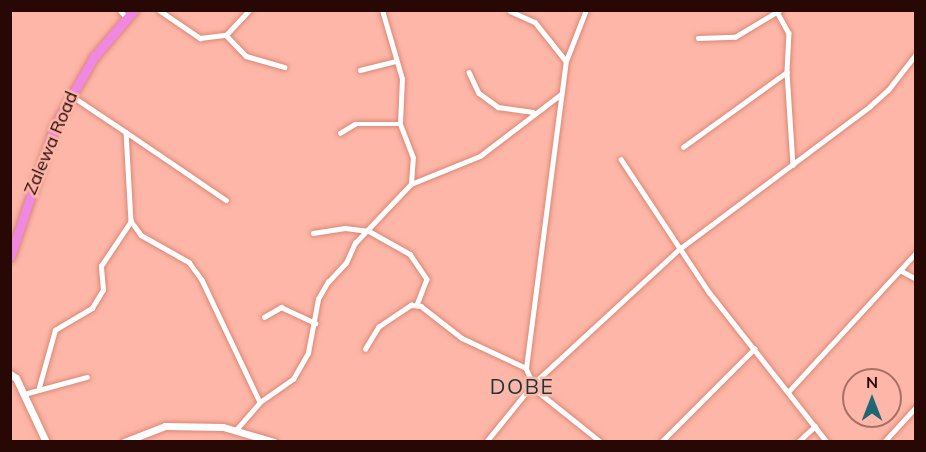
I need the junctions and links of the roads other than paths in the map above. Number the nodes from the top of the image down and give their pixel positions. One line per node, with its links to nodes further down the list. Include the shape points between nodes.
1 (159, 10): 8 (street, via 195,37)
2 (249, 10): 8 (street)
3 (382, 10): 11 (street)
4 (586, 10): 12 (street)
5 (510, 11): 12 (street, via 535,22)
6 (778, 11): 9 (street, via 735,37); 16 (street, via 789,33)
7 (127, 13): 18 (highway, Zalewa Road)
8 (226, 35): 13 (street, via 246,56)
9 (698, 38)
10 (915, 54): 25 (street, via 882,96)
11 (396, 61): 14 (street); 20 (street, via 403,87)
12 (566, 61): 17 (street)
13 (284, 67)
14 (360, 70)
15 (469, 72): 19 (street, via 479,93 498,107)
16 (787, 72): 23 (street); 25 (street)
17 (561, 94): 19 (street); 42 (street)
18 (70, 95): 21 (street); 31 (highway, Zalewa Road, via 42,155)
19 (533, 112): 26 (street, via 522,126 480,156)
20 (400, 124): 22 (street, via 355,124); 26 (street, via 413,158)
21 (126, 132): 27 (street); 28 (street)
22 (340, 133)
23 (683, 147)
24 (621, 159): 32 (street)
25 (793, 165): 32 (street)
26 (411, 184): 29 (street)
27 (226, 200)
28 (131, 221): 46 (street, via 101,266 103,290 92,308 56,330); 49 (street, via 141,235 189,262 202,280)
29 (369, 231): 30 (street, via 345,228); 37 (street, via 416,258 427,279); 39 (street, via 352,247 346,263 318,299)
30 (313, 233)
31 (12, 245): 34 (highway, Zalewa Road)
32 (678, 250): 41 (street); 45 (street)
33 (915, 253): 35 (street)
34 (10, 257)
35 (900, 270): 36 (street); 47 (street)
36 (915, 279)
37 (417, 305): 40 (street, via 378,327); 42 (street, via 472,344)
38 (264, 317): 39 (street, via 281,307)
39 (315, 323): 49 (street, via 308,353 297,374 290,384)
40 (365, 349)
41 (754, 349): 47 (street); 58 (street)
42 (526, 368): 45 (street)
43 (10, 374): 48 (street)
44 (87, 377): 46 (street)
45 (533, 384): 56 (street); 57 (street)
46 (39, 387): 48 (street)
47 (788, 392): 51 (street)
48 (24, 394): 53 (street)
49 (260, 402): 52 (street)
50 (915, 407): 61 (street)
51 (815, 426): 59 (street); 60 (street)
52 (235, 431): 54 (street, via 165,426); 55 (street)
53 (46, 441)
54 (124, 441)
55 (274, 441)
56 (486, 441)
57 (601, 441)
58 (661, 441)
59 (798, 441)
60 (827, 441)
61 (884, 441)

